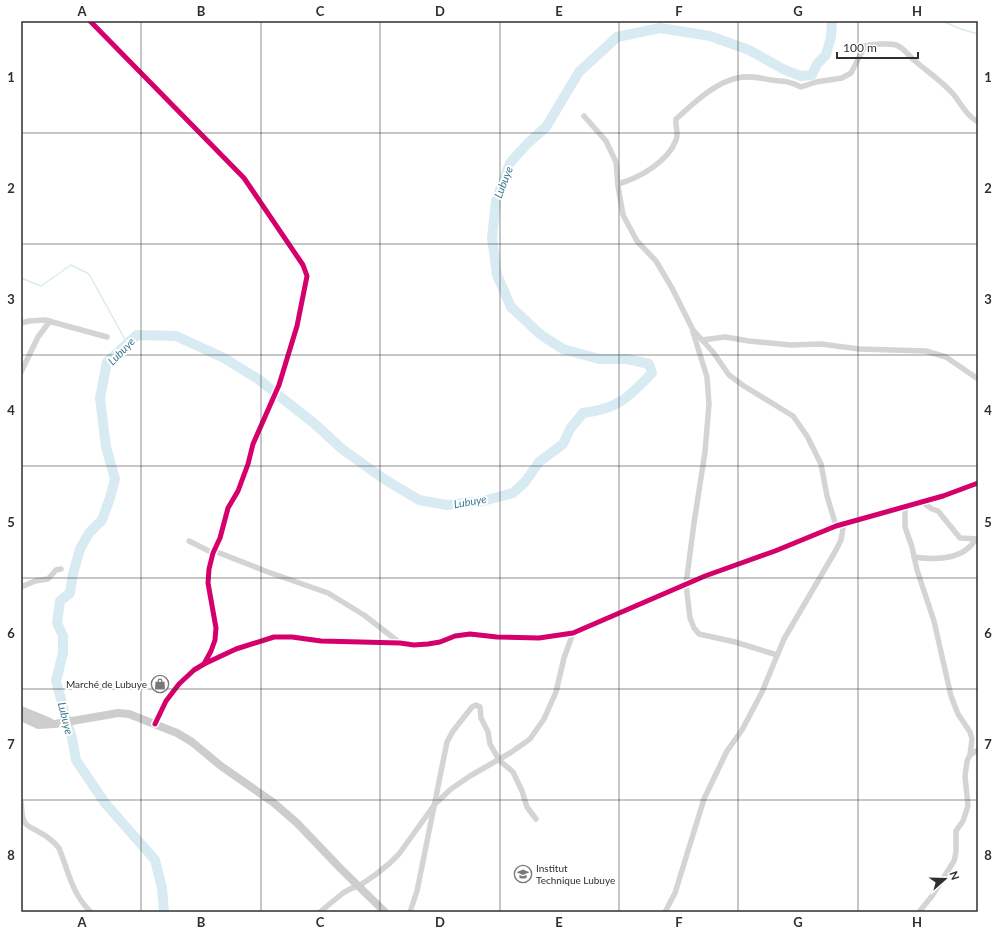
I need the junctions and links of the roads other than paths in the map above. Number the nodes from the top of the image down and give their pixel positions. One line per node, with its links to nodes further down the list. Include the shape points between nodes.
1 (90, 21): 19 (street, via 244,178 303,265 307,276 297,326 279,385 253,444 248,464 238,491 228,508)
2 (584, 116): 4 (street, via 606,141 616,162)
3 (978, 122): 4 (street, via 971,118 944,84 902,49 895,45 870,45 865,46 851,73 842,78 800,87 787,81 757,77 740,77 728,81 699,99 676,119 676,141 663,158 639,176)
4 (618, 184): 7 (street, via 623,215 637,241 656,261)
5 (50, 321): 6 (street); 8 (street); 10 (street, via 38,337)
6 (21, 323)
7 (693, 330): 9 (street); 22 (street, via 707,377 709,404 705,452)
8 (107, 337)
9 (702, 340): 11 (street, via 725,337 791,345 821,344 859,349 926,351 946,357); 16 (street, via 729,375 792,416 804,431 821,464)
10 (21, 372)
11 (978, 379)
12 (978, 483): 13 (street)
13 (922, 502): 14 (street); 17 (street, via 938,511 960,538)
14 (905, 507): 15 (street); 20 (street, via 905,527)
15 (844, 523): 16 (street); 26 (street, via 836,550)
16 (836, 526): 22 (street)
17 (976, 539): 20 (street, via 970,547 959,554 932,560)
18 (189, 541): 19 (street)
19 (213, 553): 25 (street, via 217,552 328,592 364,615); 27 (street, via 208,583 216,628 215,640)
20 (914, 557): 33 (street, via 934,621 951,696 972,739)
21 (61, 569): 23 (street, via 56,570 48,579)
22 (686, 584): 24 (street); 26 (street, via 690,618 699,634)
23 (21, 587)
24 (573, 633): 25 (street, via 539,638 470,634 428,644); 34 (street, via 556,692 544,719 530,739)
25 (400, 643): 27 (street, via 274,637 236,649)
26 (776, 655): 43 (street, via 762,692 742,730 727,751 704,799 675,894)
27 (204, 664): 31 (street, via 194,670 166,701)
28 (21, 710): 30 (street)
29 (21, 718): 30 (street, via 38,725)
30 (56, 724): 31 (street, via 118,713 130,714)
31 (155, 724): 38 (street, via 192,742 274,803)
32 (978, 750): 33 (street)
33 (970, 755): 44 (street, via 965,776 968,806 956,831 954,861)
34 (499, 760): 36 (street, via 451,789); 36 (street, via 490,744 480,707 476,706 453,731 447,742); 37 (street, via 513,772 527,807)
35 (21, 802): 39 (street, via 24,822 59,848 76,894)
36 (435, 804): 38 (street, via 399,854 375,876); 42 (street, via 417,891)
37 (536, 819)
38 (359, 886): 40 (street, via 343,894); 41 (street)
39 (90, 911)
40 (320, 912)
41 (385, 912)
42 (410, 912)
43 (665, 912)
44 (919, 912)

